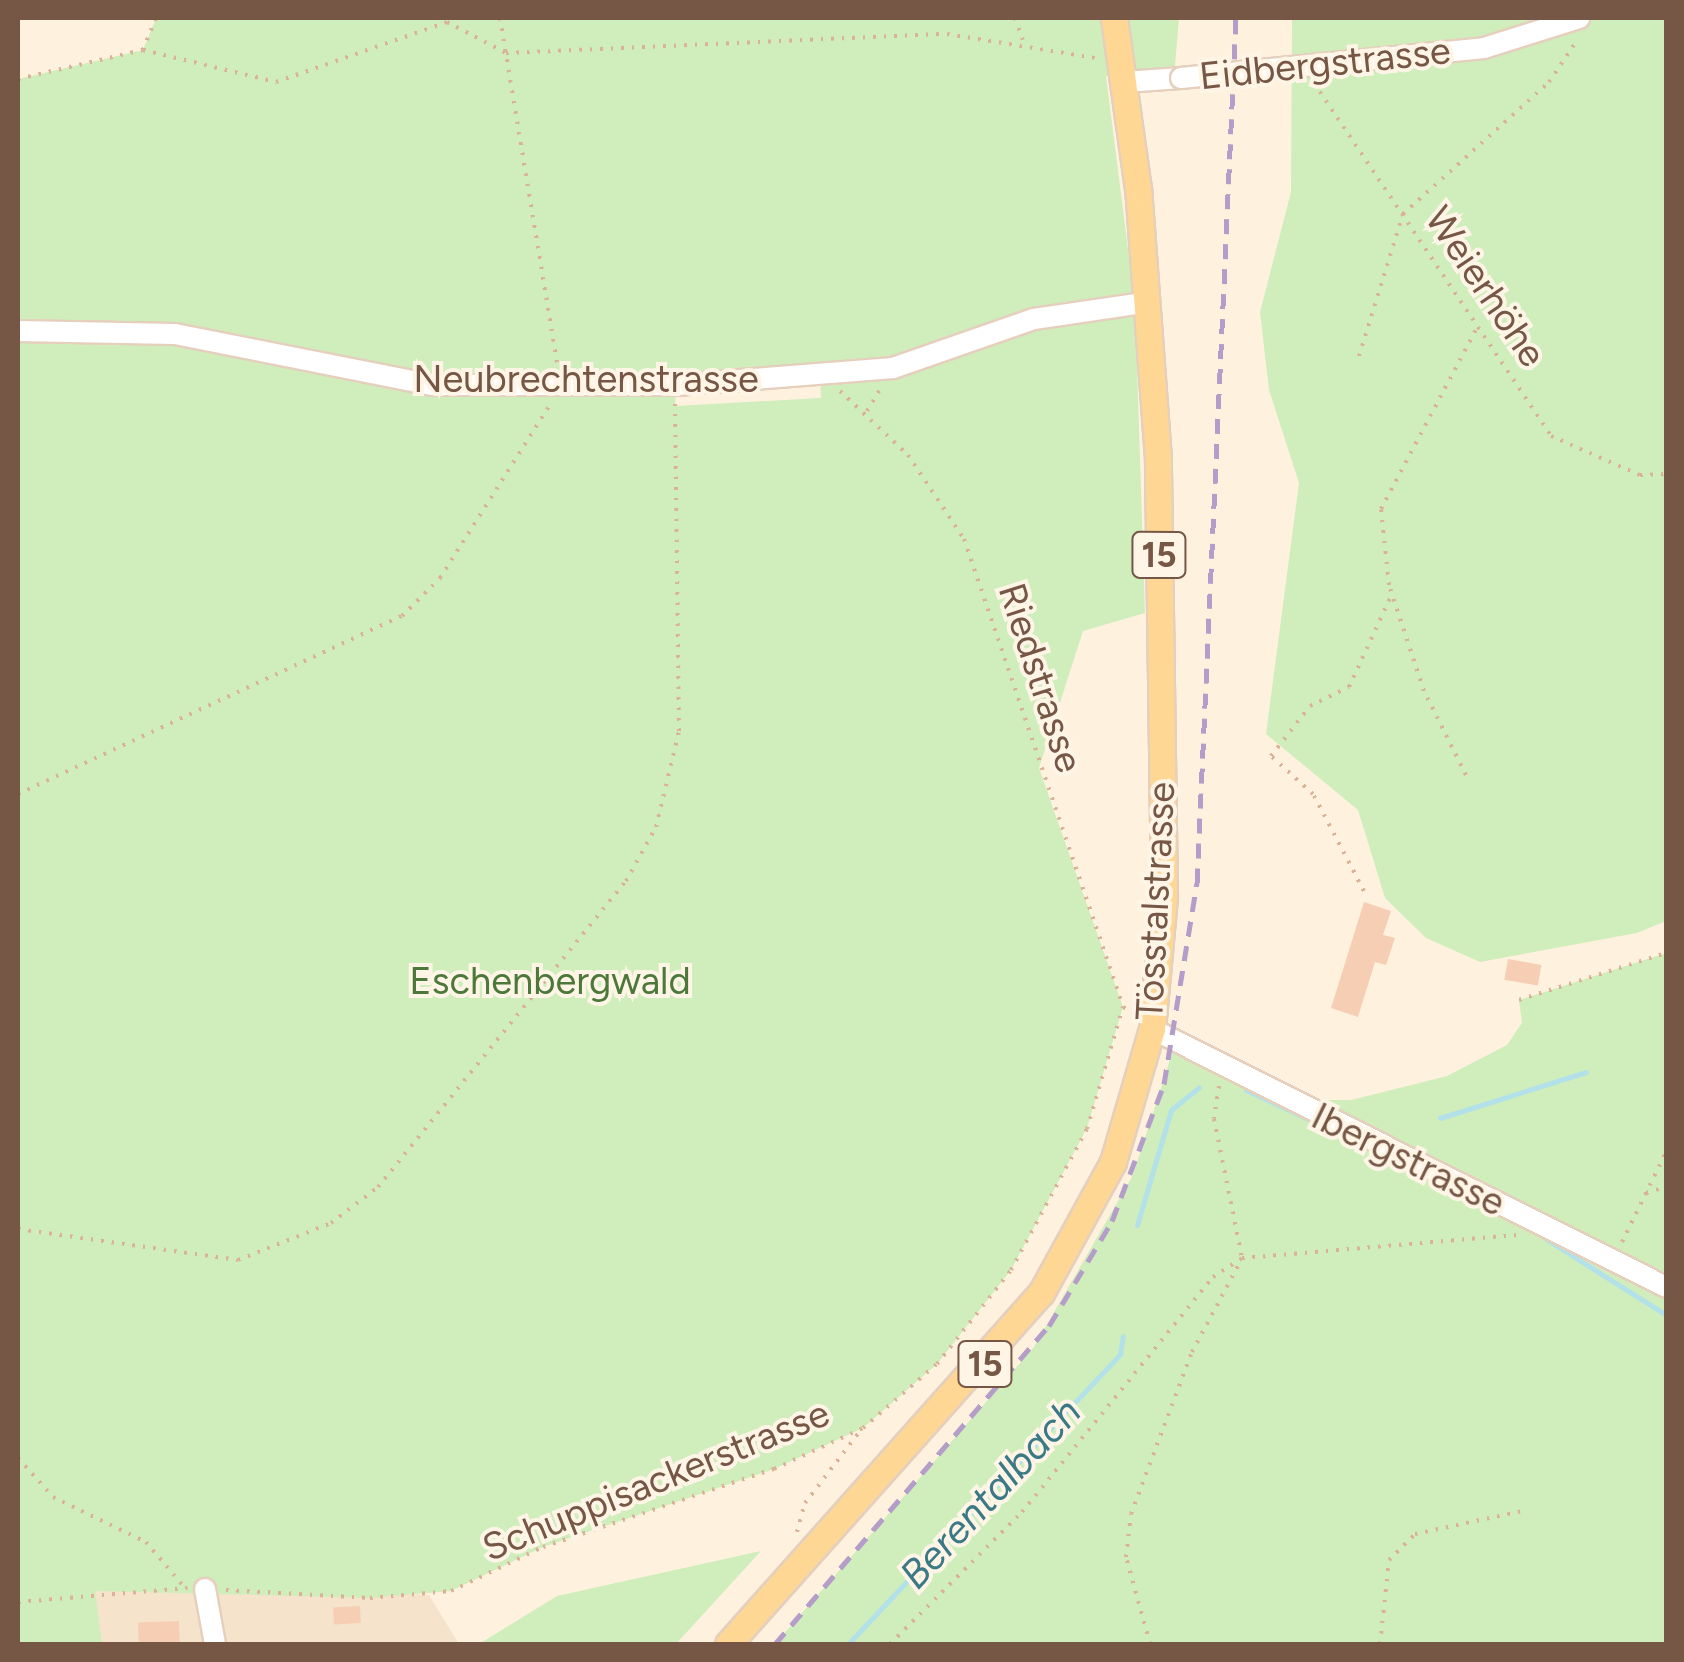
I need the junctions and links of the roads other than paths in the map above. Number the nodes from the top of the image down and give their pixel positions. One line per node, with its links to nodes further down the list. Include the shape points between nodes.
1 (1114, 18): 3 (main road, Tösstalstrasse / 15)
2 (1581, 24): 3 (street, Eidbergstrasse, bridge, via 1484,48)
3 (1125, 82): 4 (main road, Tösstalstrasse / 15)
4 (1150, 302): 5 (street, Neubrechtenstrasse, via 1034,319 908,365 677,385 378,379 175,334); 6 (main road, Tösstalstrasse / 15, via 1164,896)
5 (18, 331)
6 (1152, 1029): 7 (street, Ibergstrasse); 10 (main road, Tösstalstrasse / 15, via 1113,1162 1041,1293)
7 (1666, 1286)
8 (195, 1589): 9 (street)
9 (215, 1644)
10 (728, 1644)

